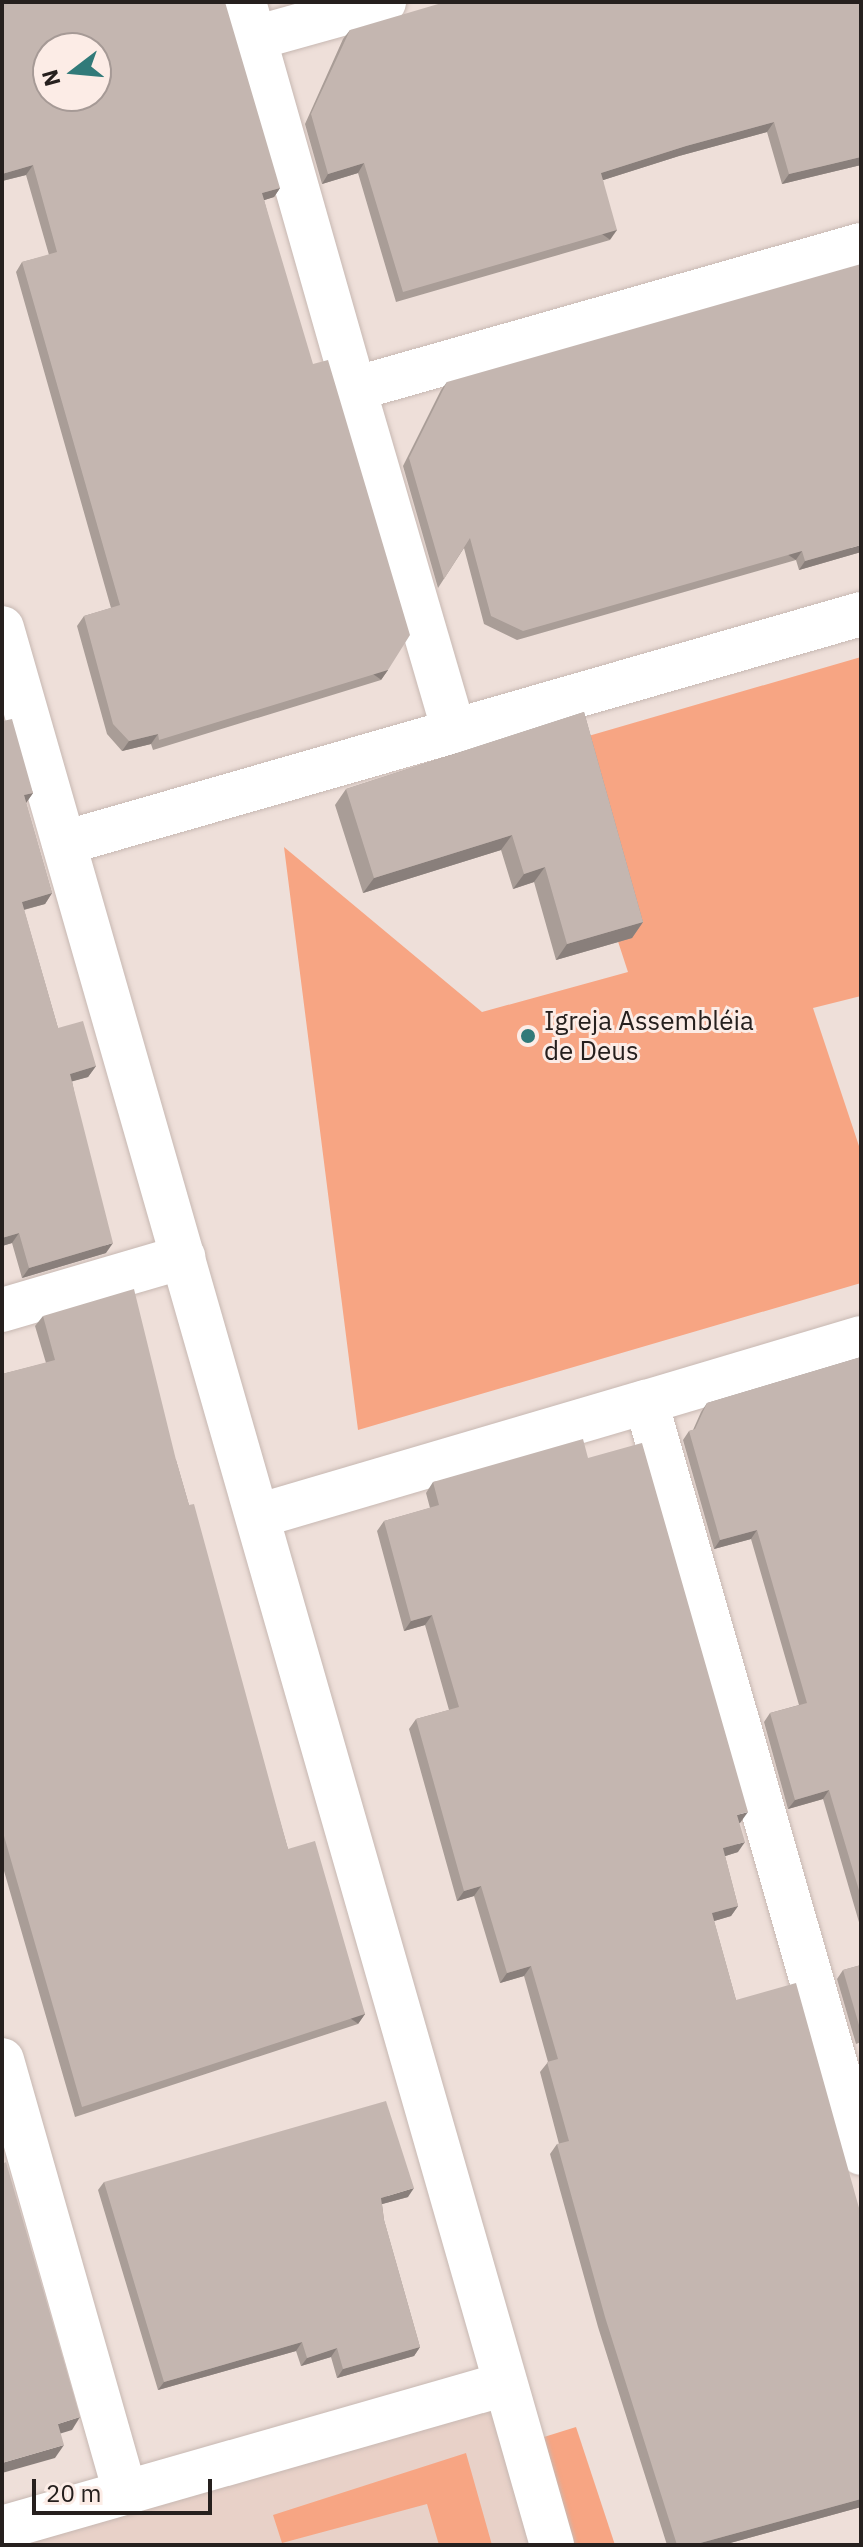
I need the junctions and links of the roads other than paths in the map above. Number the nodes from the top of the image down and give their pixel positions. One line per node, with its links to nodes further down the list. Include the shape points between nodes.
1 (384, 2): 2 (street)
2 (249, 20): 4 (street)
3 (861, 245): 4 (street)
4 (354, 389): 7 (street)
5 (861, 614): 7 (street)
6 (2, 628): 8 (street)
7 (454, 731): 8 (street)
8 (64, 843): 9 (street)
9 (183, 1257): 10 (street); 13 (street)
10 (2, 1310)
11 (861, 1338): 12 (street)
12 (646, 1402): 13 (street); 16 (street)
13 (258, 1516): 17 (street)
14 (2, 2060): 15 (street)
15 (15, 2150): 18 (street)
16 (861, 2153)
17 (505, 2384): 18 (street); 20 (street)
18 (125, 2492): 19 (street)
19 (2, 2528)
20 (552, 2545)

